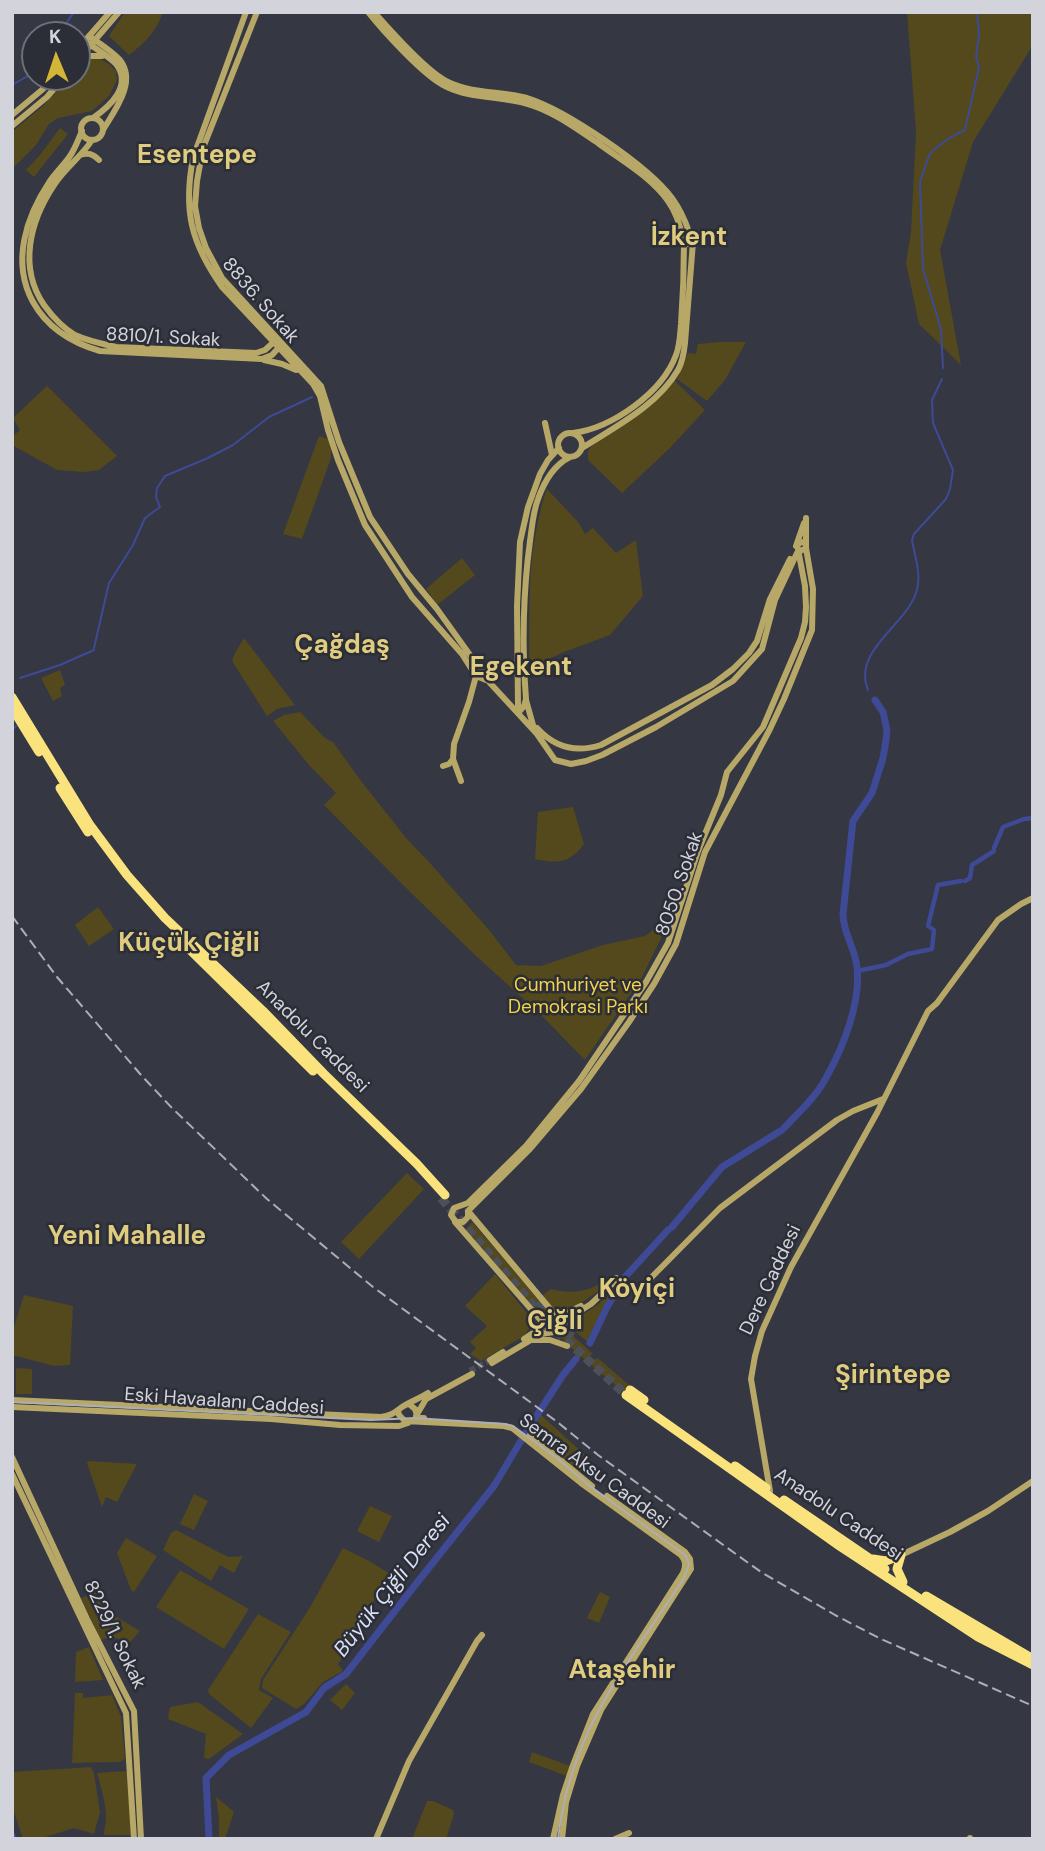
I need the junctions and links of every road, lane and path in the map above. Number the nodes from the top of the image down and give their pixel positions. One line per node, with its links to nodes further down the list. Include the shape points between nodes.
1 (110, 12): 8 (street)
2 (119, 12): 7 (street)
3 (246, 12): 25 (street, 8836. Sokak, via 193,158 188,201 198,247 210,270)
4 (257, 12): 25 (street, via 204,146 195,206 206,248 218,271)
5 (368, 12): 20 (street, via 438,83 460,92 528,104)
6 (374, 12): 20 (street, via 447,82 526,98 551,108)
7 (102, 32): 9 (street); 11 (street)
8 (91, 40)
9 (91, 40)
10 (91, 42): 11 (street)
11 (104, 52): 12 (street); 16 (street, via 121,73 121,86 110,104); 18 (street, via 120,61 127,83)
12 (91, 56)
13 (41, 91): 15 (street)
14 (51, 91): 17 (street)
15 (12, 115)
16 (93, 118): 18 (street); 19 (street, via 84,122)
17 (12, 126)
18 (103, 130): 21 (street)
19 (82, 131): 21 (street); 26 (street, 8810/1. Sokak, via 72,154 40,198 24,236 24,282 38,312 62,335 100,351)
20 (589, 134): 24 (street, via 643,169 664,190 682,212)
21 (92, 140): 22 (street, 8810/1. Sokak)
22 (78, 156): 23 (street, via 86,153); 25 (street, 8810/1. Sokak, via 54,184 30,237 30,275 51,314 76,335 116,347 256,353)
23 (99, 160)
24 (685, 237): 28 (street, via 679,344); 28 (street, via 693,242 683,358 667,386)
25 (278, 343): 26 (street, via 272,355); 27 (street, 8836. Sokak); 39 (street, via 321,386 370,517)
26 (262, 359): 27 (street, 8810/1. Sokak)
27 (303, 375): 38 (street, 8836. Sokak, via 322,402 338,460 365,525 412,597)
28 (654, 394): 30 (street, via 618,417); 32 (street, via 632,415)
29 (545, 423): 33 (street)
30 (573, 433): 31 (street, via 562,437); 32 (street, via 582,440)
31 (559, 448): 33 (street); 34 (street)
32 (582, 448): 34 (street)
33 (552, 455): 41 (street, via 540,474 519,544)
34 (570, 457): 43 (street, via 554,469 544,486 533,522 526,574)
35 (797, 544): 36 (street); 36 (street, 8050. Sokak, via 806,518); 37 (street); 46 (street, via 770,599 757,641 733,669 712,684 587,750 555,743)
36 (806, 545): 37 (street); 52 (street, 8050. Sokak, via 813,589 812,630 770,729 705,852 676,944 654,985 581,1089 529,1150)
37 (797, 553): 45 (street, via 775,600 762,649 733,681 685,710 602,755 571,764 555,760); 52 (street, 8050. Sokak, via 806,607 801,638 763,727 727,772 668,943 579,1081 527,1146)
38 (476, 676): 39 (street); 47 (street)
39 (490, 683): 42 (street)
40 (12, 697): 44 (highway, Anadolu Caddesi, via 90,825 127,875 165,918 417,1164 443,1196 141,900 80,821)
41 (517, 697): 42 (street); 45 (street)
42 (504, 698): 45 (street)
43 (526, 699): 45 (street); 46 (street)
44 (12, 708)
45 (518, 711): 46 (street)
46 (533, 725)
47 (453, 759): 48 (street); 49 (street)
48 (443, 766)
49 (461, 781)
50 (1033, 898): 51 (street, Dere Caddesi, via 998,920 928,1011)
51 (883, 1099): 54 (street, via 837,1120 720,1208 636,1293 618,1278); 73 (street, Dere Caddesi, via 762,1331 751,1379)
52 (465, 1208): 53 (street, via 456,1206); 53 (street, via 465,1221); 56 (street)
53 (453, 1220): 55 (street)
54 (601, 1295): 56 (street); 57 (street)
55 (532, 1311): 58 (street); 60 (street, via 535,1328)
56 (558, 1315): 57 (street); 58 (street, via 549,1316)
57 (563, 1323): 59 (street, via 560,1331)
58 (545, 1325): 59 (street); 60 (street)
59 (552, 1332): 60 (street)
60 (531, 1338): 61 (street); 62 (street)
61 (567, 1346)
62 (491, 1362)
63 (12, 1401): 66 (street, Eski Havaalanı Caddesi, via 382,1417)
64 (409, 1404): 66 (street); 67 (street); 67 (street, via 471,1372 423,1402)
65 (14, 1408): 68 (street, Eski Havaalanı Caddesi, via 340,1425 399,1426)
66 (398, 1410): 68 (street, via 402,1420)
67 (417, 1416): 68 (street); 69 (street, Semra Aksu Caddesi, via 505,1423)
68 (410, 1422): 69 (street, Semra Aksu Caddesi)
69 (519, 1430): 75 (street, Semra Aksu Caddesi)
70 (12, 1457): 84 (street, 8229/1. Sokak, via 134,1711)
71 (12, 1474): 83 (street, 8229/1. Sokak, via 126,1713)
72 (1033, 1482): 74 (street, via 988,1511)
73 (770, 1491): 76 (highway, Anadolu Caddesi); 76 (highway, Anadolu Caddesi, via 628,1392 841,1547)
74 (901, 1555): 76 (highway); 77 (highway, via 897,1569)
75 (688, 1564): 82 (street, via 691,1569 598,1717 566,1802); 86 (street, via 593,1714 563,1795)
76 (882, 1566): 77 (highway, Anadolu Caddesi); 80 (highway, Anadolu Caddesi, via 978,1637)
77 (904, 1582): 79 (highway, Anadolu Caddesi)
78 (482, 1635): 85 (street, via 410,1761)
79 (1033, 1659)
80 (1033, 1665)
81 (627, 1836): 87 (street)
82 (563, 1838)
83 (134, 1839)
84 (141, 1839)
85 (376, 1839)
86 (553, 1839)
87 (615, 1839)

